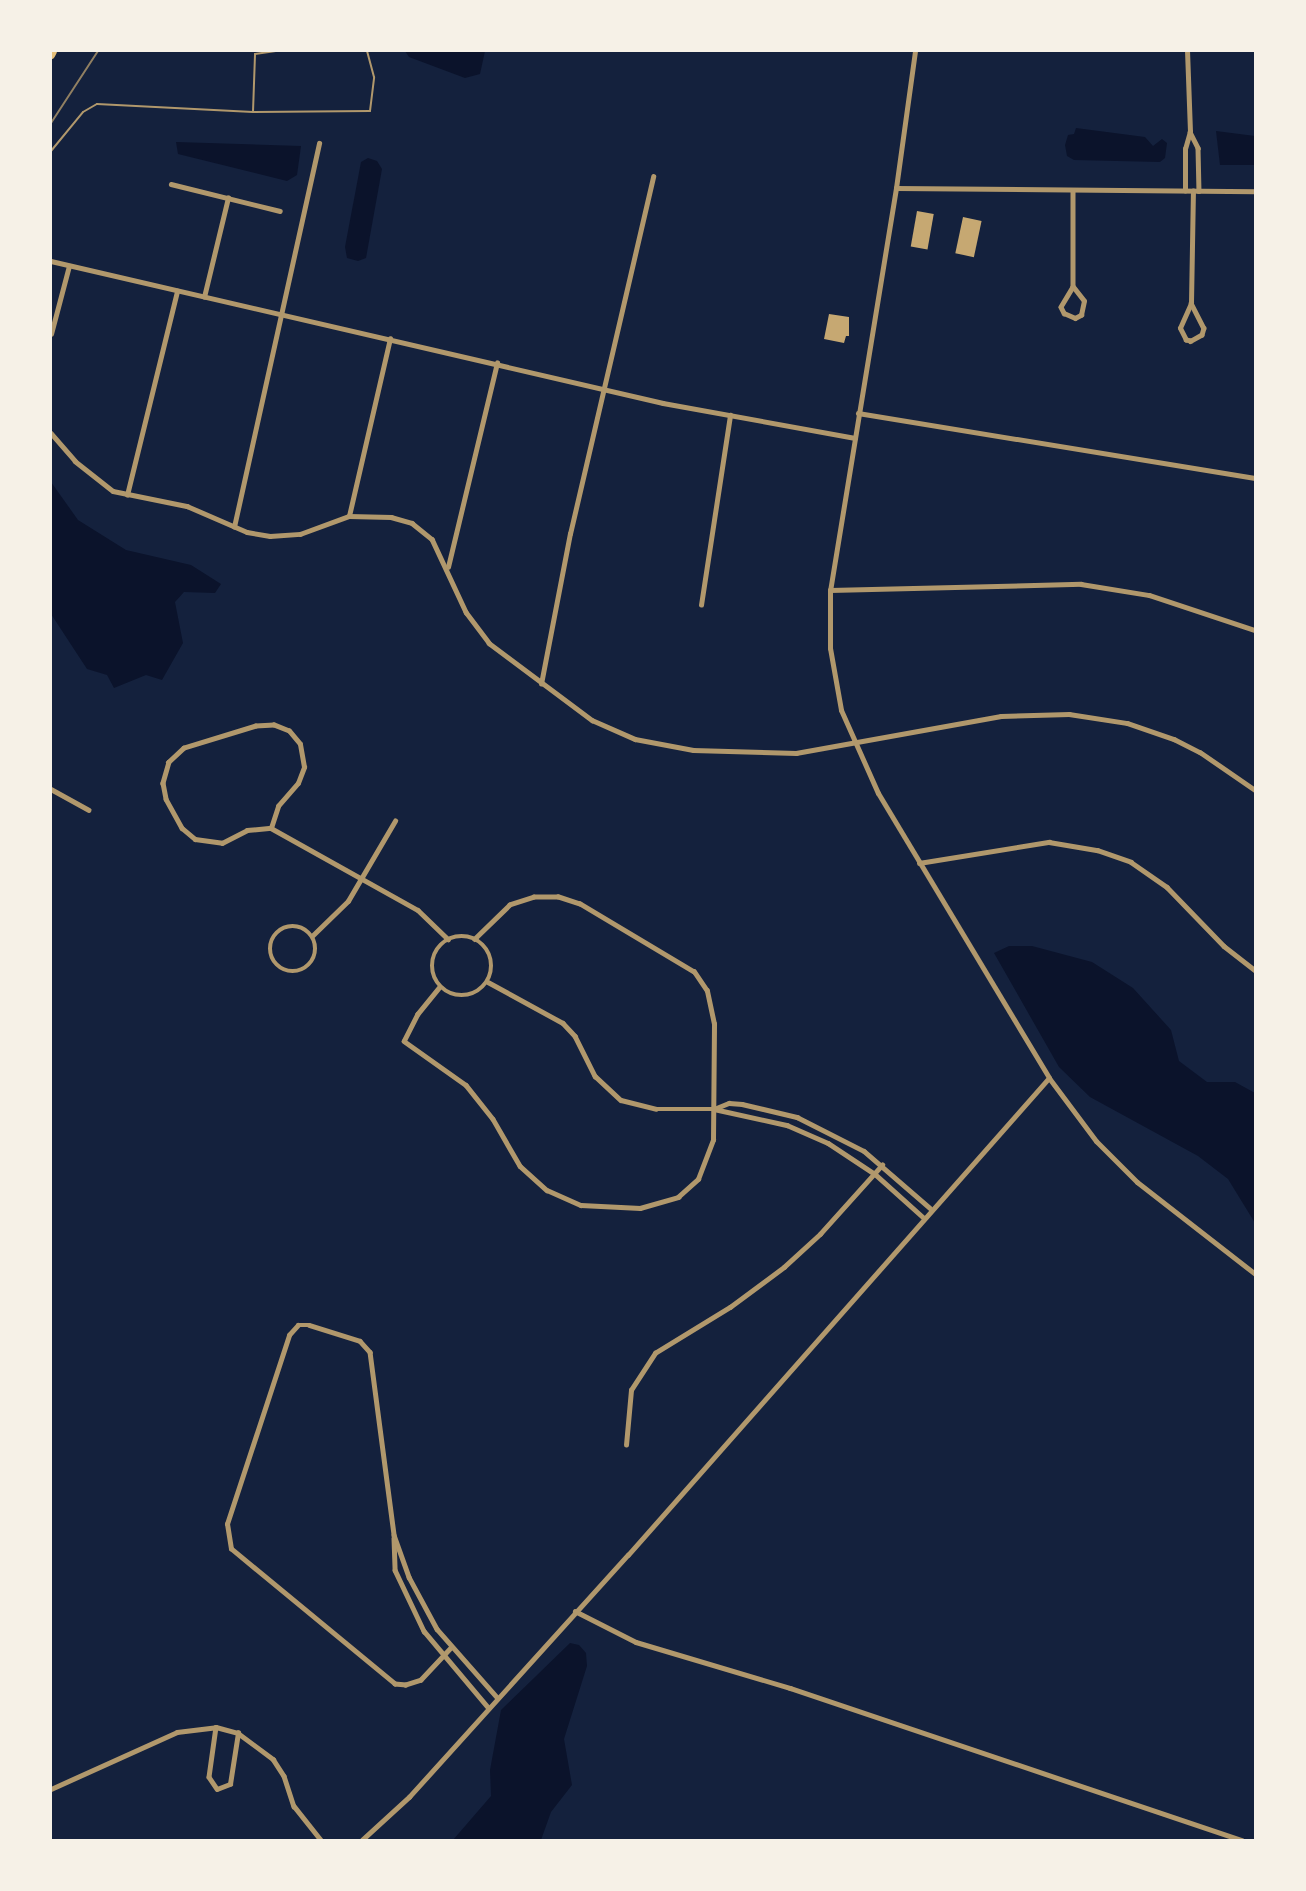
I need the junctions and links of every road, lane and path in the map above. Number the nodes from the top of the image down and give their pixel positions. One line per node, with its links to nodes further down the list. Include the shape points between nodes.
1 (276, 51): 5 (lane, via 255,54)
2 (367, 51): 5 (lane, via 374,77 370,111)
3 (915, 51): 11 (street)
4 (1187, 51): 6 (street)
5 (253, 112): 8 (lane, via 97,104 83,112)
6 (1190, 132): 13 (street, via 1185,149); 15 (street, via 1198,148)
7 (319, 143): 25 (street)
8 (51, 151)
9 (653, 176): 29 (street)
10 (171, 184): 17 (street)
11 (896, 188): 12 (street); 30 (street)
12 (1072, 190): 13 (street); 21 (street)
13 (1185, 191): 14 (street)
14 (1193, 191): 15 (street); 24 (street)
15 (1199, 191): 16 (street)
16 (1255, 191)
17 (228, 198): 18 (street); 23 (street)
18 (280, 211)
19 (51, 261): 20 (street)
20 (69, 266): 22 (street); 26 (street)
21 (1073, 287): 21 (street, via 1061,307 1064,314 1075,318 1081,315 1084,301)
22 (177, 291): 23 (street); 35 (street)
23 (204, 297): 25 (street)
24 (1191, 303): 24 (street, via 1180,328 1186,340 1191,341 1202,335 1204,328)
25 (282, 316): 27 (street); 37 (street)
26 (51, 334)
27 (390, 339): 28 (street); 36 (street)
28 (497, 363): 29 (street); 38 (street)
29 (605, 388): 31 (street); 42 (street, via 570,534)
30 (858, 413): 33 (street); 34 (street)
31 (730, 416): 33 (street); 40 (street)
32 (51, 433): 35 (street, via 101,485)
33 (855, 438): 39 (street)
34 (1255, 478)
35 (128, 495): 37 (street, via 187,506)
36 (349, 516): 37 (street, via 286,536); 38 (street, via 384,516 412,523 432,539)
37 (234, 527)
38 (448, 567): 42 (street, via 478,632)
39 (830, 590): 41 (street, via 1081,584 1149,595); 43 (street, via 832,669)
40 (701, 605)
41 (1255, 630)
42 (541, 684): 43 (street, via 614,732 669,747 796,753)
43 (852, 742): 45 (street, via 1001,716 1069,714 1127,723 1174,739); 49 (street)
44 (51, 789): 46 (street)
45 (1255, 790)
46 (89, 810)
47 (395, 821): 50 (street)
48 (271, 828): 48 (street, via 247,830 222,843 195,839 182,828 166,799 163,783 169,762 184,748 256,726 274,725 289,731 300,744 304,767 298,783 278,806); 50 (street)
49 (919, 863): 54 (street, via 1049,842 1097,850 1131,862 1167,887 1224,946); 57 (street)
50 (363, 879): 51 (street, via 341,909); 52 (street, via 418,910)
51 (312, 936): 51 (street, via 314,958 305,968 290,971 273,959 273,937 285,927 300,927)
52 (448, 939): 53 (street); 56 (street, via 432,960 434,978)
53 (475, 939): 55 (street, via 489,953 492,972); 58 (street, via 510,906 534,897 558,897 580,904 681,962 700,980 711,1001)
54 (1255, 970)
55 (488, 982): 56 (street, via 474,994 464,996); 58 (street, via 563,1023 575,1036 596,1076 621,1100 656,1109)
56 (440, 987): 58 (street, via 418,1014 404,1041 466,1085 528,1175 547,1190 581,1205 646,1207 678,1197 706,1165 713,1140)
57 (1049, 1078): 61 (street); 63 (street, via 1096,1141 1137,1182)
58 (714, 1109): 59 (street, via 729,1103 742,1104 798,1117 836,1134); 60 (street, via 803,1131 840,1149)
59 (882, 1166): 60 (street); 61 (street)
60 (874, 1174): 62 (street); 64 (street, via 784,1267 651,1358 631,1390)
61 (930, 1208): 62 (street)
62 (923, 1217): 66 (street)
63 (1255, 1274)
64 (626, 1445)
65 (394, 1535): 67 (street, via 416,1594); 68 (street, via 392,1553 402,1589); 68 (street, via 370,1352 360,1341 309,1325 298,1326 289,1335 227,1524 231,1549 391,1682 406,1685 421,1680)
66 (575, 1611): 69 (street); 76 (street, via 636,1642 790,1688)
67 (452, 1647): 68 (street); 69 (street)
68 (442, 1655): 70 (street)
69 (497, 1696): 70 (street)
70 (488, 1707): 75 (street, via 409,1797)
71 (216, 1726): 72 (street); 72 (street, via 209,1777 217,1790 230,1784); 73 (street, via 186,1728)
72 (238, 1733): 74 (street, via 279,1766 294,1806)
73 (51, 1789)
74 (321, 1840)
75 (362, 1840)
76 (1242, 1840)

